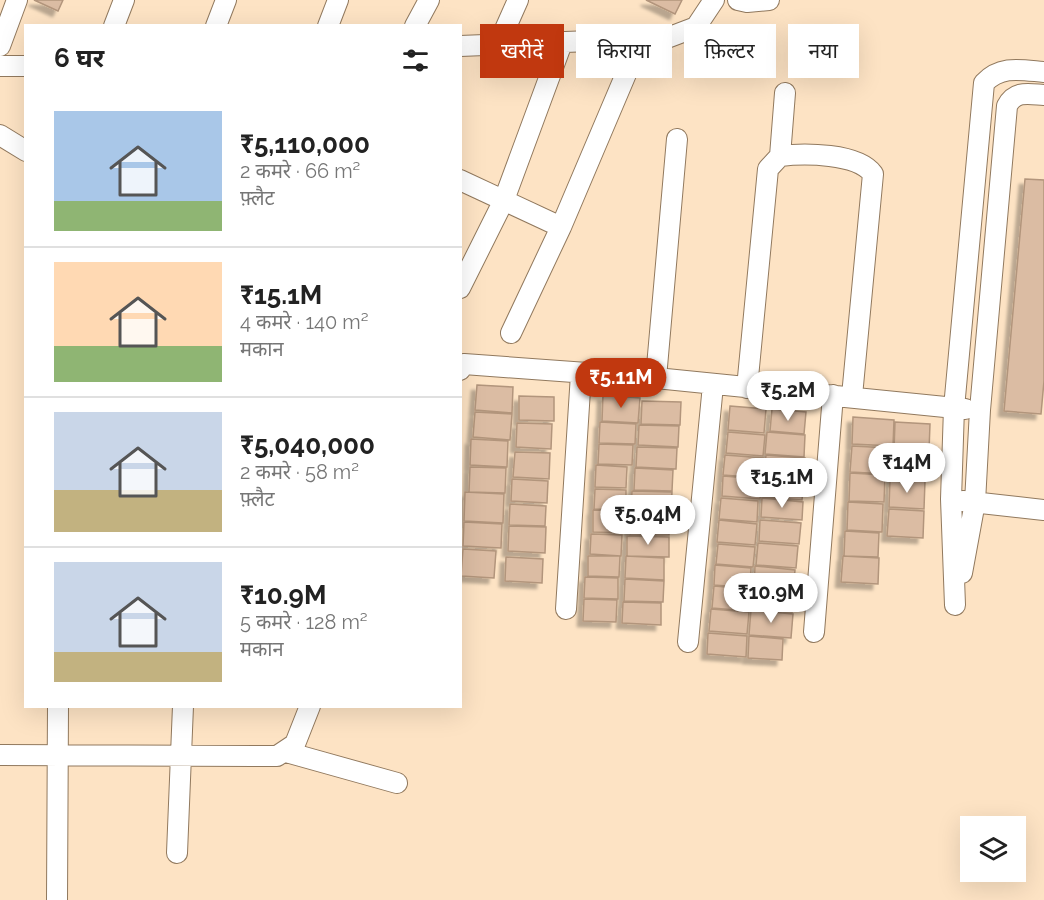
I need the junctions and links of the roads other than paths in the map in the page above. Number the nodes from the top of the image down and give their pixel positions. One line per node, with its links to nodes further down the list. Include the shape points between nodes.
1 (17, 0): 17 (street)
2 (124, 0): 10 (street)
3 (226, 0): 11 (street)
4 (338, 0): 12 (street)
5 (429, 0): 13 (street)
6 (518, 0): 14 (street)
7 (714, 0): 15 (street, via 696,27)
8 (738, 0): 9 (street)
9 (769, 0)
10 (115, 24)
11 (217, 24)
12 (329, 24)
13 (416, 24)
14 (507, 24)
15 (672, 36)
16 (480, 45): 18 (street)
17 (0, 46)
18 (462, 46)
19 (0, 66): 20 (street)
20 (24, 66)
21 (1044, 72): 22 (street, via 1003,70)
22 (992, 75): 27 (street); 43 (street, via 984,83)
23 (549, 78): 33 (street)
24 (624, 78): 34 (street)
25 (785, 93): 31 (street)
26 (1044, 95): 27 (street, via 1018,94)
27 (1011, 99): 44 (street, via 1007,106)
28 (0, 135): 30 (street)
29 (677, 139): 39 (street)
30 (24, 150)
31 (780, 156): 41 (street, via 768,169); 42 (street, via 819,155 855,162 873,174)
32 (462, 181): 33 (street)
33 (504, 200): 34 (street); 35 (street)
34 (561, 227): 36 (street)
35 (462, 284)
36 (511, 333)
37 (462, 367): 38 (street, via 464,364)
38 (581, 374): 39 (street); 48 (street)
39 (656, 378): 40 (street)
40 (713, 385): 41 (street); 50 (street)
41 (747, 387): 42 (street)
42 (843, 395): 43 (street); 49 (street)
43 (954, 408): 44 (street); 45 (street)
44 (980, 411): 46 (street)
45 (951, 500): 46 (street); 46 (street, via 955,605)
46 (975, 502): 47 (street)
47 (1044, 510)
48 (566, 609)
49 (814, 632)
50 (688, 642)
51 (58, 708): 55 (street)
52 (183, 708): 57 (street)
53 (309, 708): 54 (street, via 302,732)
54 (286, 753): 57 (street, via 258,757); 58 (street)
55 (57, 754): 56 (street); 57 (street); 60 (street)
56 (0, 755)
57 (183, 755): 59 (street)
58 (397, 783)
59 (177, 853)
60 (57, 900)

